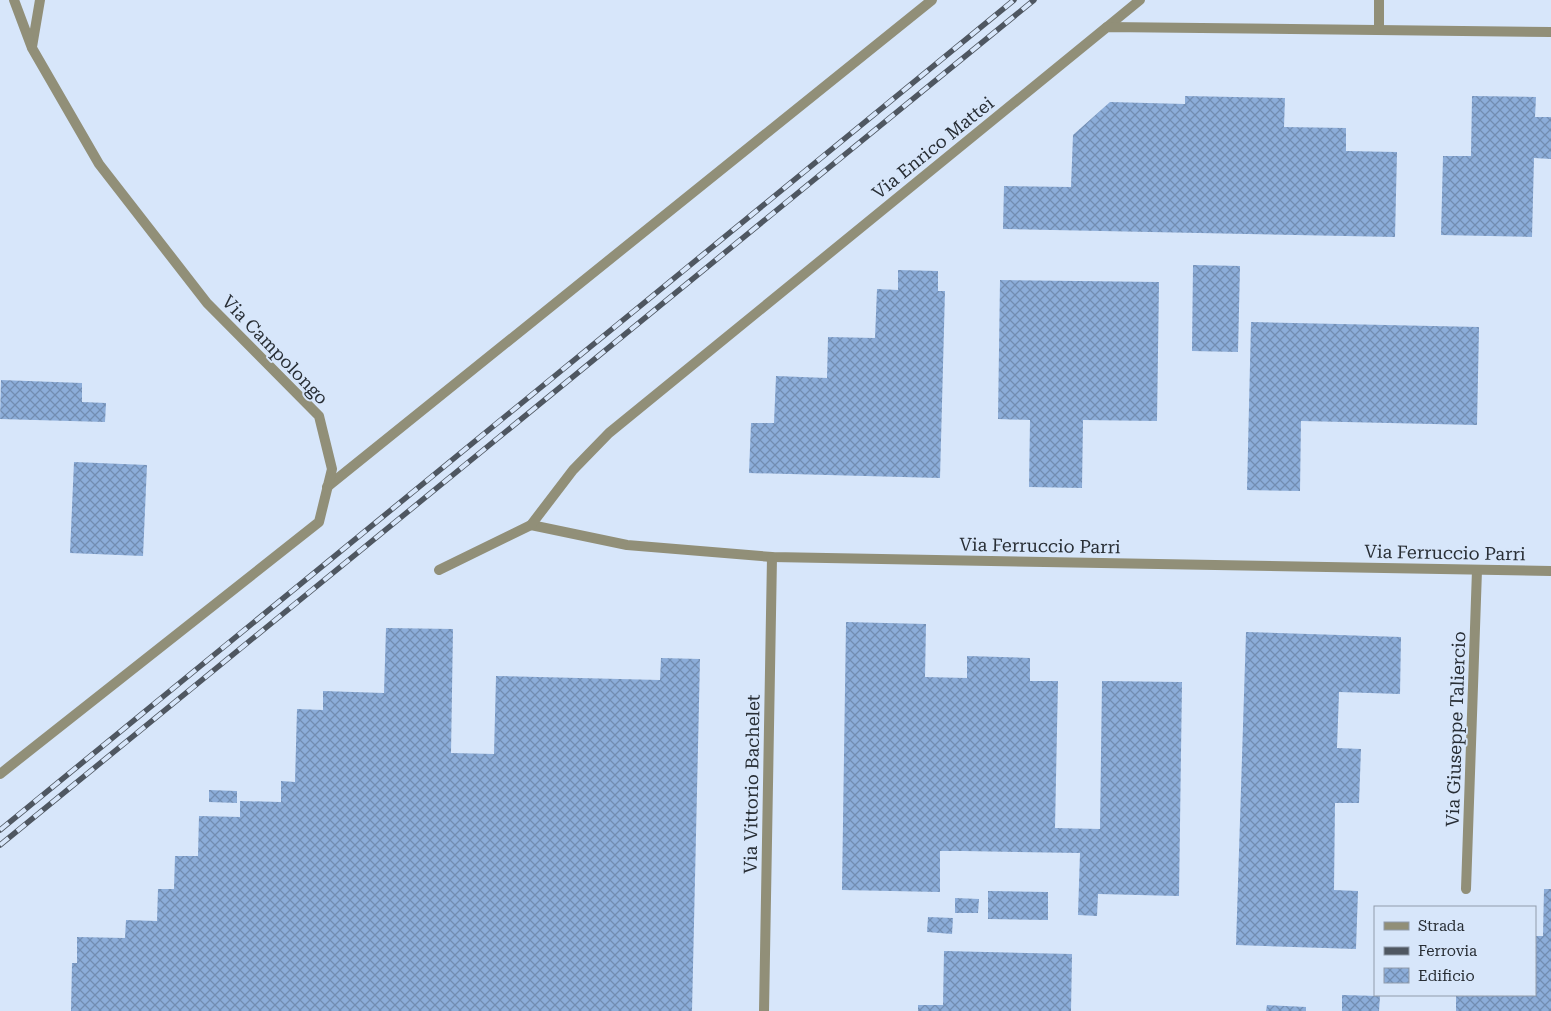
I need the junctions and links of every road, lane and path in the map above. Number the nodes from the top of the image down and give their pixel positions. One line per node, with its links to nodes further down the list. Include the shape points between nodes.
1 (14, 0): 9 (street, Via Campolongo)
2 (40, 0): 9 (street)
3 (932, 0): 10 (street)
4 (1140, 0): 6 (street, Via Enrico Mattei)
5 (1379, 0): 7 (street)
6 (1107, 27): 7 (street); 11 (street, Via Enrico Mattei, via 609,432 573,470)
7 (1379, 30): 8 (street)
8 (1551, 32)
9 (32, 48): 10 (street, Via Campolongo, via 99,164 207,303 319,416 332,469)
10 (327, 487): 16 (street, Via Campolongo, via 319,522)
11 (532, 525): 12 (street, Via Ferruccio Parri, via 627,545); 13 (street, Via Enrico Mattei)
12 (772, 557): 14 (street, Via Ferruccio Parri); 18 (street, Via Vittorio Bachelet)
13 (439, 570)
14 (1477, 570): 15 (street, Via Ferruccio Parri); 17 (street, Via Giuseppe Taliercio)
15 (1551, 571)
16 (0, 774)
17 (1466, 889)
18 (764, 1011)

